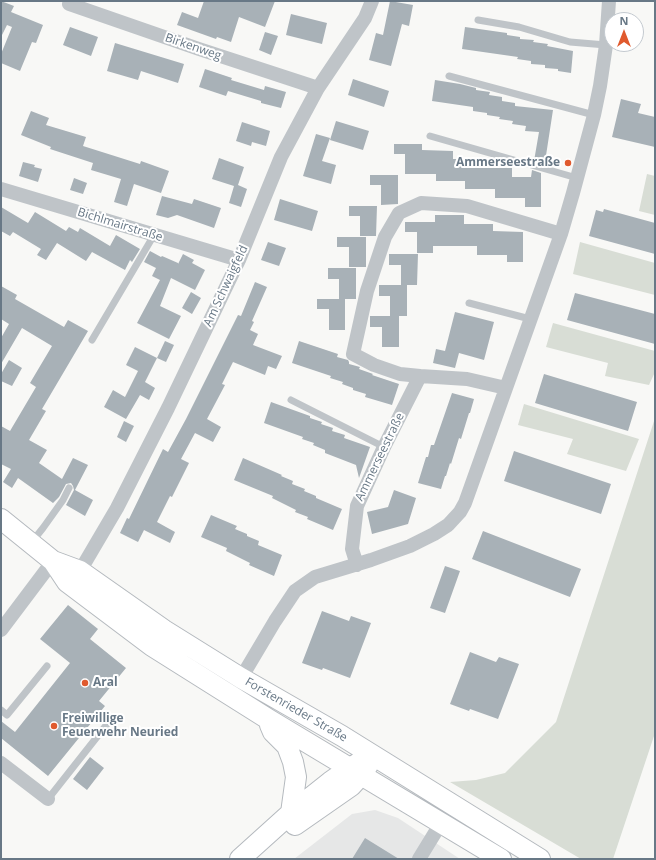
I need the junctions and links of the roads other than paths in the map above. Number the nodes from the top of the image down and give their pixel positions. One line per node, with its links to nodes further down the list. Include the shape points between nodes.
1 (372, 1): 9 (street, Am Schwaigfeld, via 365,18)
2 (608, 1): 4 (street)
3 (69, 4): 9 (street, Birkenweg)
4 (608, 12)
5 (478, 20): 6 (lane, via 519,27 570,42)
6 (604, 45)
7 (605, 52): 10 (street)
8 (449, 76): 10 (lane)
9 (318, 88): 16 (street, Am Schwaigfeld, via 281,157)
10 (594, 115): 12 (street)
11 (430, 136): 12 (lane)
12 (577, 178): 14 (street)
13 (1, 189): 15 (street, Bichlmairstraße)
14 (561, 234): 18 (street); 20 (street, via 467,206 421,203 399,213 385,237 368,290 353,354 400,374)
15 (154, 235): 16 (street, Bichlmairstraße); 19 (lane)
16 (239, 260): 29 (street, Am Schwaigfeld, via 117,508)
17 (469, 303): 18 (lane)
18 (530, 320): 21 (street)
19 (92, 340)
20 (420, 376): 21 (street, via 467,379); 23 (street, Ammerseestraße)
21 (506, 388): 28 (street, via 460,512 448,525 434,534 410,546)
22 (291, 400): 23 (lane)
23 (384, 447): 28 (street, Ammerseestraße, via 357,506 352,548)
24 (69, 488): 26 (lane)
25 (1, 518): 26 (main road, Forstenrieder Straße)
26 (31, 543): 27 (main road, Forstenrieder Straße)
27 (53, 560): 29 (main road, Forstenrieder Straße); 30 (street); 33 (main road, Forstenrieder Straße, via 67,582 152,646)
28 (358, 564): 32 (street, via 315,577 295,592)
29 (80, 571): 32 (main road, Forstenrieder Straße, via 164,630)
30 (1, 630)
31 (46, 666): 34 (lane, via 7,715)
32 (241, 678): 33 (street); 37 (main road, Forstenrieder Straße)
33 (231, 695): 35 (main road, Forstenrieder Straße)
34 (1, 710)
35 (268, 719): 39 (main road, Forstenrieder Straße); 41 (main road, via 273,732 287,746 294,762 296,777)
36 (108, 723): 40 (lane)
37 (373, 756): 39 (main road); 47 (main road, Forstenrieder Straße)
38 (1, 763): 40 (street)
39 (356, 771): 41 (main road, via 330,782); 42 (main road, Forstenrieder Straße); 44 (main road, via 351,786)
40 (48, 799)
41 (291, 813): 43 (main road)
42 (441, 822): 45 (street); 46 (main road, Forstenrieder Straße)
43 (240, 859)
44 (246, 859)
45 (419, 859)
46 (501, 859)
47 (540, 859)

